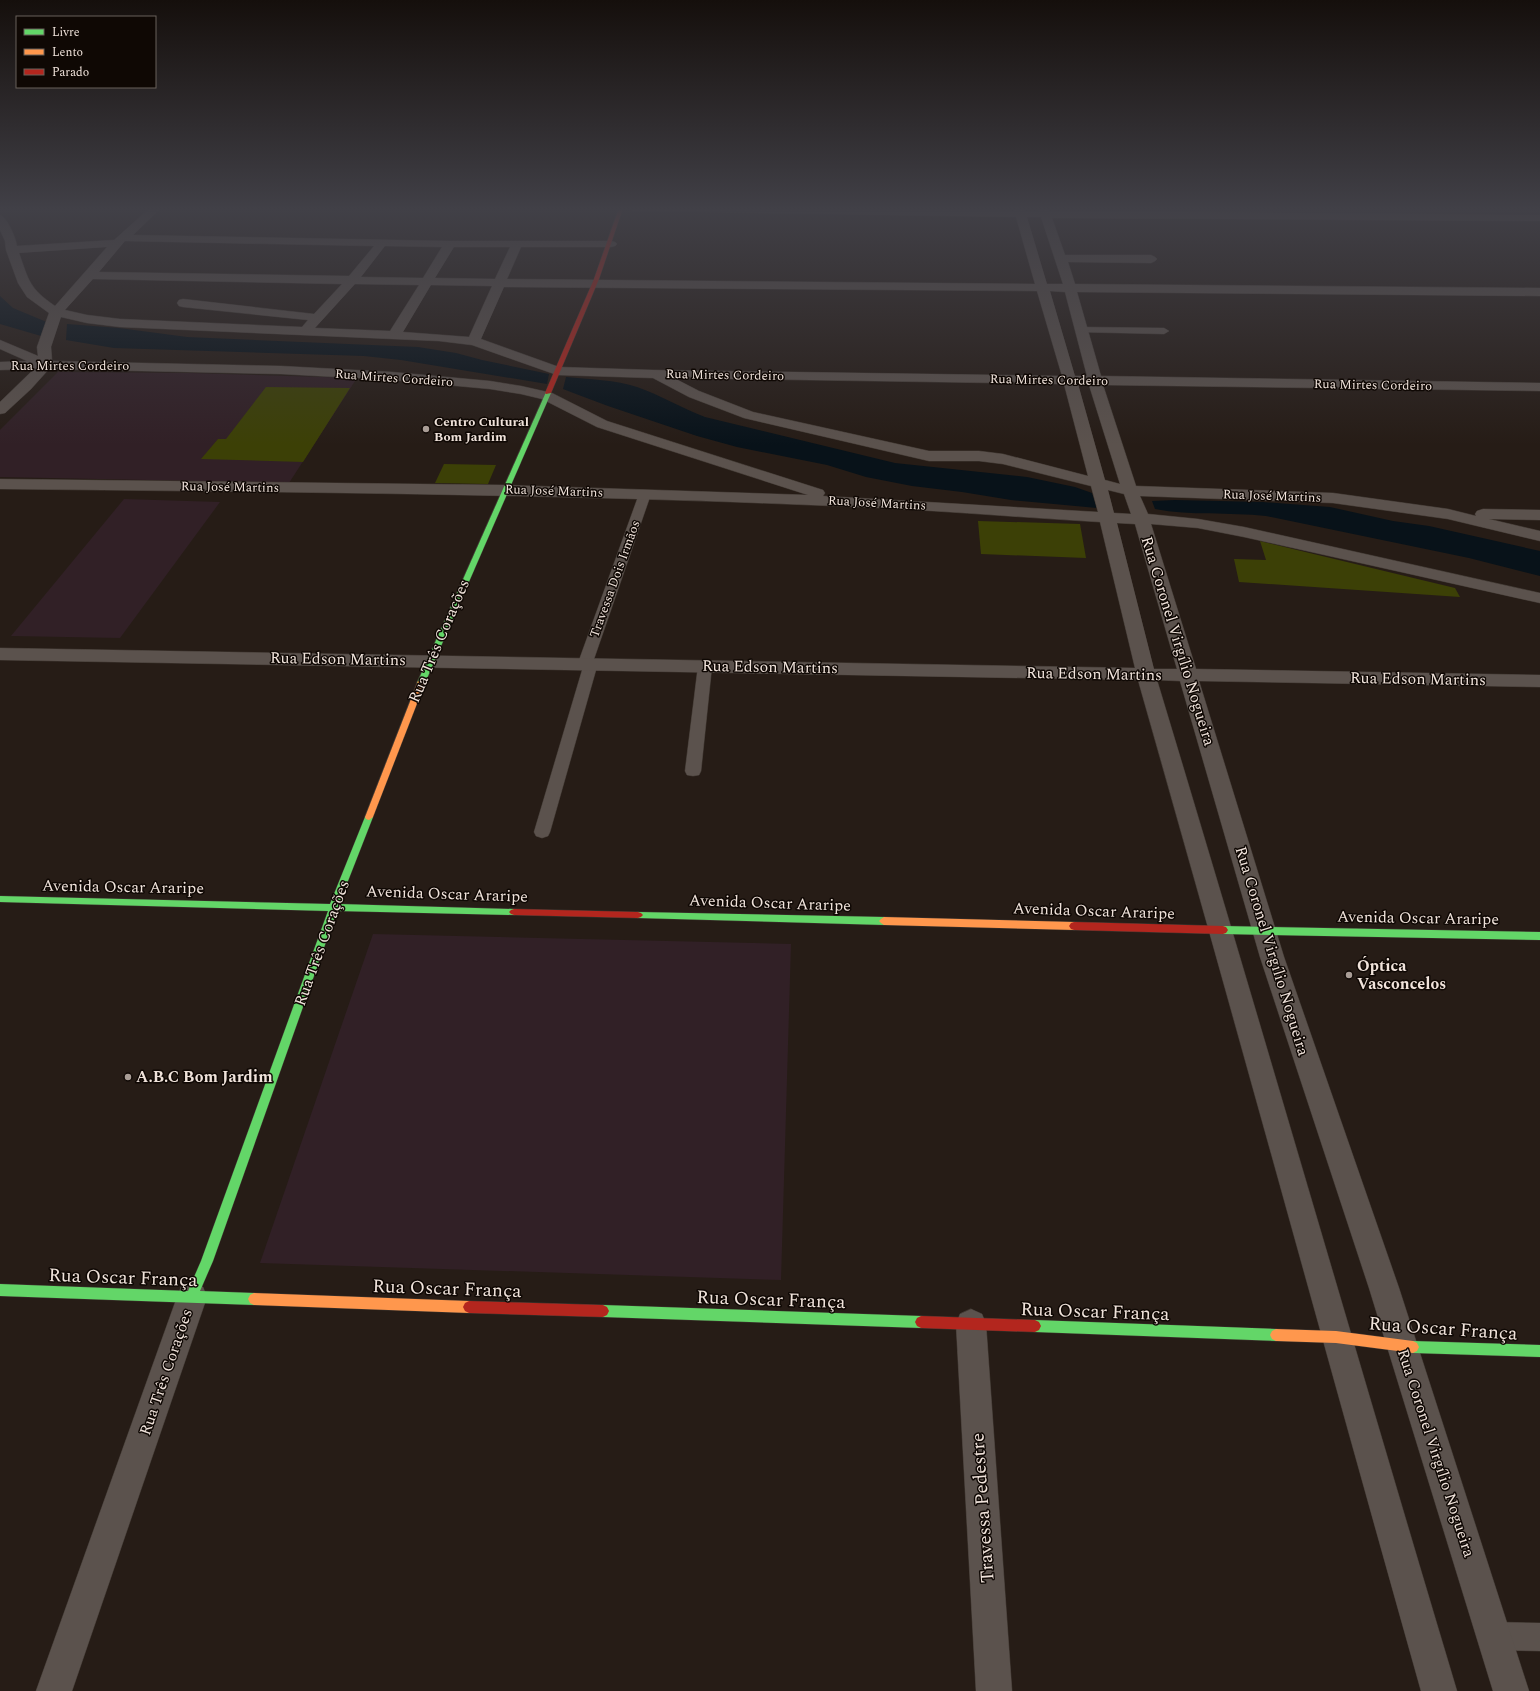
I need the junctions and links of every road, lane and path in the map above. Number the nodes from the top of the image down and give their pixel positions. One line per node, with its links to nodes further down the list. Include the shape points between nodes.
1 (26, 287): 12 (street, via 31,294)
2 (79, 287): 12 (street)
3 (346, 287): 13 (street)
4 (423, 287): 17 (street)
5 (497, 287): 18 (street)
6 (594, 287): 22 (street, Rua Três Corações)
7 (1032, 287): 8 (street)
8 (1042, 287): 9 (street); 25 (street, Rua Coronel Virgílio Nogueira)
9 (1069, 287): 10 (street); 15 (street, Rua Coronel Virgílio Nogueira)
10 (1540, 292)
11 (183, 303): 13 (street)
12 (56, 312): 14 (street, Rua Mirtes Cordeiro, via 120,323); 20 (street, via 44,347)
13 (317, 318): 14 (street)
14 (306, 330): 17 (street, Rua Mirtes Cordeiro)
15 (1081, 330): 16 (lane); 24 (street, Rua Coronel Virgílio Nogueira)
16 (1164, 331)
17 (395, 334): 18 (street, Rua Mirtes Cordeiro)
18 (474, 341): 22 (street, Rua Mirtes Cordeiro)
19 (0, 344): 20 (street)
20 (45, 365): 21 (street, Rua Mirtes Cordeiro); 27 (street, Rua Mirtes Cordeiro, via 281,370 384,376 490,385); 28 (street)
21 (0, 366)
22 (557, 371): 23 (street, Rua Mirtes Cordeiro); 27 (street, Rua Três Corações)
23 (653, 374): 25 (street, Rua Mirtes Cordeiro); 29 (street, Rua José Martins, via 694,394 749,415 929,456 994,457)
24 (1095, 380): 25 (street, Rua Mirtes Cordeiro); 26 (street, Rua Mirtes Cordeiro); 32 (street, Rua Coronel Virgílio Nogueira)
25 (1070, 381): 29 (street, Rua Coronel Virgílio Nogueira)
26 (1540, 387)
27 (547, 396): 31 (street, Rua Três Corações); 34 (street, Rua Mirtes Cordeiro, via 602,424)
28 (0, 410)
29 (1096, 482): 32 (street, Rua José Martins); 37 (street, Rua Coronel Virgílio Nogueira)
30 (0, 484): 31 (street, Rua José Martins)
31 (504, 490): 33 (street, Rua José Martins); 42 (street, Rua Três Corações)
32 (1130, 491): 35 (street, Rua José Martins, via 1308,496); 38 (street, Rua Coronel Virgílio Nogueira)
33 (645, 494): 34 (street, Rua José Martins); 43 (lane, Travessa Dois Irmãos)
34 (839, 501): 37 (street, Rua José Martins)
35 (1448, 514): 36 (street, Rua José Martins); 39 (street, Rua José Martins)
36 (1540, 515)
37 (1107, 517): 38 (street, Rua José Martins); 45 (street, Rua Coronel Virgílio Nogueira)
38 (1141, 518): 40 (street, Rua José Martins, via 1186,521 1262,536); 46 (street, Rua Coronel Virgílio Nogueira)
39 (1540, 536)
40 (1540, 598)
41 (0, 654): 42 (street, Rua Edson Martins)
42 (430, 660): 43 (street, Rua Edson Martins); 51 (street, Rua Três Corações)
43 (588, 663): 44 (street, Rua Edson Martins); 49 (lane, Travessa Dois Irmãos)
44 (705, 666): 45 (street, Rua Edson Martins); 48 (lane)
45 (1146, 675): 46 (street, Rua Edson Martins); 52 (street, Rua Coronel Virgílio Nogueira)
46 (1188, 675): 47 (street, Rua Edson Martins); 53 (street, Rua Coronel Virgílio Nogueira)
47 (1540, 682)
48 (693, 771)
49 (542, 832)
50 (0, 899): 51 (street, Avenida Oscar Araripe)
51 (334, 906): 52 (street, Avenida Oscar Araripe); 56 (street, Rua Três Corações)
52 (1221, 929): 53 (street, Avenida Oscar Araripe); 58 (street, Rua Coronel Virgílio Nogueira)
53 (1264, 930): 54 (street, Avenida Oscar Araripe); 59 (street, Rua Coronel Virgílio Nogueira)
54 (1540, 936)
55 (0, 1290): 56 (street, Rua Oscar França)
56 (192, 1298): 57 (street, Rua Oscar França); 63 (street, Rua Três Corações)
57 (971, 1324): 58 (street, Rua Oscar França); 64 (street, Travessa Pedestre)
58 (1336, 1337): 59 (street, Rua Oscar França); 65 (street, Rua Coronel Virgílio Nogueira)
59 (1402, 1347): 60 (street, Rua Oscar França); 61 (street, Rua Coronel Virgílio Nogueira)
60 (1540, 1351)
61 (1494, 1636): 62 (lane); 66 (street, Rua Coronel Virgílio Nogueira)
62 (1540, 1637)
63 (54, 1691)
64 (994, 1691)
65 (1439, 1691)
66 (1511, 1691)

